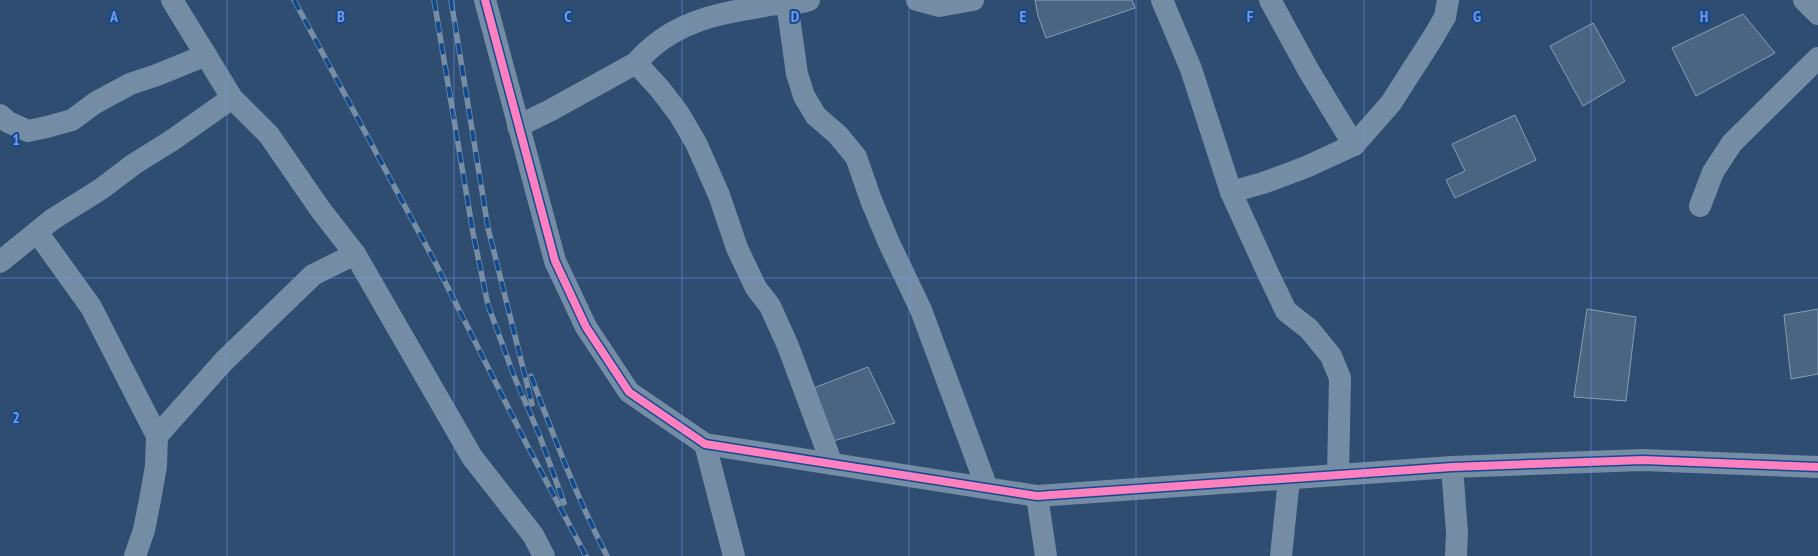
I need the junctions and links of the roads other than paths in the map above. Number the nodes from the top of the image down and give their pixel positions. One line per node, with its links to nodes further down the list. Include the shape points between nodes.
1 (172, 0): 11 (street)
2 (485, 0): 16 (street)
3 (917, 0): 4 (street, via 939,6)
4 (973, 0)
5 (1162, 0): 18 (street, via 1191,69)
6 (1270, 0): 17 (street)
7 (1448, 0): 17 (street, via 1436,32 1391,103)
8 (1804, 0): 10 (street)
9 (798, 2): 13 (street, via 715,14 658,41); 30 (street, via 797,74 804,96 816,116 856,157 889,243 921,310)
10 (1818, 14)
11 (206, 55): 14 (street); 15 (street, via 130,84 72,120 28,131)
12 (1818, 58): 19 (street, via 1732,143 1713,172)
13 (636, 63): 16 (street); 25 (street, via 679,114 696,143 719,195 737,248 788,346)
14 (232, 98): 20 (street); 21 (street, via 269,135)
15 (0, 115)
16 (518, 126): 24 (street, via 555,260 586,327 629,392)
17 (1354, 145): 18 (street, via 1306,167)
18 (1230, 192): 28 (street, via 1286,311 1309,329 1331,356 1340,378)
19 (1700, 206)
20 (36, 232): 22 (street); 23 (street, via 91,306)
21 (355, 254): 23 (street, via 313,275 224,361); 33 (street, via 472,457 533,535)
22 (0, 262)
23 (157, 436): 32 (street, via 150,500)
24 (705, 444): 25 (street); 34 (street)
25 (832, 464): 30 (street)
26 (1818, 467): 27 (street, via 1643,460)
27 (1452, 468): 28 (street); 37 (street)
28 (1338, 475): 29 (street)
29 (1289, 479): 31 (street); 36 (street)
30 (987, 488): 31 (street)
31 (1037, 496): 35 (street)
32 (135, 556)
33 (544, 556)
34 (734, 556)
35 (1046, 556)
36 (1281, 556)
37 (1456, 556)

